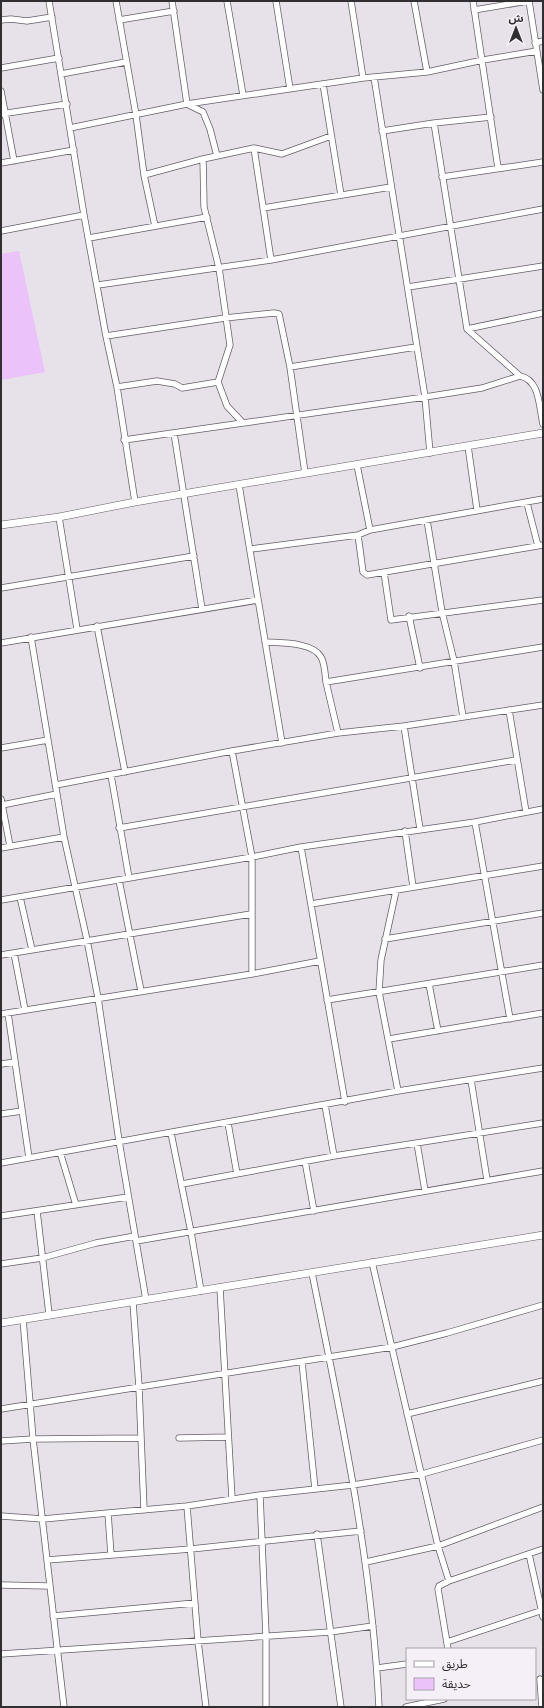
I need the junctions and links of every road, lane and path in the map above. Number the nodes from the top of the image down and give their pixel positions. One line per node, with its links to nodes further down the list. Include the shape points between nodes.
1 (49, 1): 12 (street)
2 (116, 1): 14 (street)
3 (172, 1): 11 (street)
4 (227, 1): 30 (street)
5 (276, 1): 27 (street)
6 (351, 1): 25 (street)
7 (414, 1): 22 (street)
8 (473, 1): 10 (street)
9 (529, 1): 10 (street); 16 (street)
10 (474, 10): 19 (street)
11 (174, 11): 14 (street); 32 (street)
12 (52, 17): 13 (street, via 26,21); 18 (street)
13 (1, 20)
14 (119, 20): 20 (street)
15 (543, 41): 16 (street)
16 (535, 43): 17 (street)
17 (536, 51): 19 (street); 28 (street)
18 (59, 58): 21 (street); 23 (street)
19 (483, 60): 22 (street); 35 (street)
20 (126, 62): 23 (street); 34 (street)
21 (1, 68)
22 (427, 72): 24 (street)
23 (61, 74): 31 (street)
24 (374, 77): 25 (street); 38 (street)
25 (364, 78): 26 (street)
26 (323, 84): 27 (street); 39 (street)
27 (290, 89): 30 (street)
28 (543, 90)
29 (1, 91): 33 (street)
30 (243, 95): 32 (street)
31 (67, 104): 33 (street); 37 (street)
32 (188, 104): 34 (street); 42 (street, via 204,112)
33 (3, 114): 44 (street)
34 (136, 115): 37 (street); 48 (street)
35 (491, 117): 36 (street); 47 (street)
36 (434, 123): 38 (street); 49 (street)
37 (70, 128): 41 (street)
38 (382, 131): 50 (street)
39 (331, 136): 40 (street, via 282,154); 51 (street)
40 (254, 148): 42 (street); 52 (street)
41 (74, 150): 44 (street); 54 (street)
42 (217, 156): 43 (street)
43 (203, 159): 48 (street); 55 (street, via 204,207)
44 (14, 161): 46 (street)
45 (543, 162): 47 (street)
46 (1, 163)
47 (498, 168): 49 (street)
48 (144, 175): 56 (street)
49 (442, 177): 57 (street)
50 (391, 187): 51 (street); 59 (street)
51 (341, 195): 52 (street)
52 (263, 208): 61 (street)
53 (543, 209): 57 (street)
54 (84, 215): 58 (street); 60 (street)
55 (207, 217): 56 (street); 63 (street)
56 (155, 226): 60 (street)
57 (451, 227): 59 (street); 64 (street)
58 (1, 231)
59 (400, 236): 61 (street); 66 (street)
60 (89, 238): 65 (street)
61 (271, 260): 63 (street)
62 (543, 266): 64 (street)
63 (219, 268): 65 (street); 68 (street)
64 (459, 279): 66 (street); 69 (street)
65 (98, 285): 70 (street)
66 (408, 287): 71 (street)
67 (543, 314): 69 (street)
68 (225, 318): 70 (street); 72 (street, via 279,314); 74 (street, via 230,345)
69 (467, 329): 73 (street)
70 (106, 336): 75 (street)
71 (416, 347): 72 (street); 76 (street)
72 (290, 367): 77 (street)
73 (520, 376): 76 (street, via 482,388); 79 (street, via 526,377 534,384)
74 (218, 382): 75 (street, via 182,388 157,381); 78 (street, via 227,406)
75 (117, 387): 82 (street)
76 (425, 397): 77 (street); 84 (street)
77 (296, 416): 78 (street); 86 (street)
78 (244, 422): 80 (street)
79 (543, 424)
80 (174, 433): 82 (street); 88 (street)
81 (543, 433): 83 (street)
82 (124, 440): 90 (street)
83 (468, 446): 84 (street); 92 (street)
84 (430, 453): 85 (street)
85 (357, 465): 86 (street); 96 (street)
86 (305, 473): 87 (street)
87 (239, 485): 88 (street); 99 (street)
88 (184, 494): 90 (street); 100 (street)
89 (543, 499): 91 (street)
90 (135, 502): 93 (street)
91 (528, 503): 92 (street); 98 (street)
92 (477, 510): 94 (street)
93 (59, 517): 95 (street); 103 (street)
94 (427, 520): 96 (street); 101 (street)
95 (1, 525)
96 (370, 530): 97 (street)
97 (358, 534): 99 (street); 102 (street, via 365,574)
98 (540, 546): 101 (street)
99 (251, 549): 105 (street)
100 (194, 556): 103 (street); 107 (street)
101 (434, 564): 102 (street); 108 (street)
102 (384, 572): 109 (street, via 391,620)
103 (69, 577): 104 (street); 111 (street)
104 (1, 588)
105 (258, 600): 107 (street); 114 (street)
106 (543, 600): 108 (street)
107 (202, 609): 110 (street)
108 (442, 612): 109 (street); 116 (street)
109 (410, 616): 117 (street)
110 (97, 626): 111 (street); 129 (street)
111 (78, 629): 112 (street)
112 (31, 637): 113 (street); 124 (street)
113 (1, 642)
114 (265, 642): 118 (street, via 296,645 314,650 321,658); 125 (street)
115 (543, 647): 116 (street)
116 (454, 661): 117 (street); 121 (street)
117 (420, 668): 118 (street)
118 (326, 682): 123 (street)
119 (543, 705): 120 (street)
120 (508, 710): 121 (street); 128 (street)
121 (463, 717): 122 (street)
122 (404, 726): 123 (street); 131 (street)
123 (338, 733): 125 (street)
124 (48, 740): 126 (street); 132 (street)
125 (282, 743): 127 (street)
126 (1, 748)
127 (232, 751): 129 (street); 135 (street)
128 (516, 760): 131 (street); 137 (street)
129 (125, 772): 130 (street)
130 (111, 775): 132 (street); 139 (street)
131 (411, 777): 135 (street); 140 (street)
132 (56, 786): 133 (street)
133 (57, 794): 134 (street); 142 (street)
134 (2, 802): 143 (street)
135 (243, 806): 139 (street); 146 (street)
136 (543, 809): 137 (street)
137 (526, 812): 138 (street)
138 (475, 822): 140 (street); 148 (street)
139 (119, 828): 149 (street)
140 (420, 829): 141 (street)
141 (405, 831): 144 (street); 152 (street)
142 (64, 837): 143 (street); 151 (street)
143 (10, 846): 145 (street)
144 (301, 847): 146 (street); 156 (street)
145 (1, 848)
146 (252, 858): 149 (street); 157 (street)
147 (543, 866): 148 (street)
148 (485, 876): 152 (street); 159 (street)
149 (129, 878): 150 (street)
150 (119, 880): 151 (street); 160 (street)
151 (76, 887): 154 (street); 162 (street)
152 (413, 887): 153 (street)
153 (396, 891): 156 (street); 161 (street)
154 (20, 897): 155 (street); 163 (street)
155 (1, 900)
156 (311, 904): 166 (street)
157 (251, 914): 160 (street); 169 (street)
158 (543, 914): 159 (street)
159 (492, 922): 161 (street); 168 (street)
160 (129, 933): 162 (street); 171 (street)
161 (385, 939): 172 (street)
162 (88, 940): 163 (street); 173 (street)
163 (32, 950): 164 (street)
164 (14, 953): 165 (street); 175 (street)
165 (1, 955)
166 (320, 961): 169 (street); 174 (street)
167 (543, 965): 168 (street)
168 (501, 972): 170 (street); 179 (street)
169 (252, 974): 171 (street)
170 (429, 984): 172 (street); 180 (street)
171 (141, 991): 173 (street)
172 (379, 992): 174 (street); 181 (street)
173 (98, 998): 175 (street); 195 (street)
174 (327, 1000): 187 (street)
175 (25, 1010): 176 (street)
176 (8, 1013): 178 (street); 182 (street)
177 (543, 1013): 179 (street)
178 (1, 1014)
179 (510, 1019): 180 (street)
180 (438, 1031): 181 (street)
181 (388, 1039): 186 (street)
182 (14, 1062): 183 (street); 189 (street)
183 (1, 1064)
184 (543, 1068): 185 (street)
185 (471, 1080): 186 (street); 194 (street)
186 (398, 1091): 187 (street)
187 (345, 1102): 188 (street)
188 (325, 1105): 191 (street); 198 (street)
189 (22, 1111): 190 (street); 199 (street)
190 (1, 1114)
191 (228, 1123): 193 (street); 203 (street)
192 (543, 1123): 194 (street)
193 (171, 1132): 195 (street); 205 (street)
194 (479, 1134): 196 (street); 204 (street)
195 (119, 1141): 197 (street); 207 (street)
196 (417, 1143): 198 (street); 206 (street)
197 (60, 1152): 199 (street); 208 (street)
198 (334, 1156): 200 (street)
199 (29, 1158): 201 (street)
200 (305, 1161): 203 (street); 210 (street)
201 (1, 1163)
202 (543, 1171): 204 (street)
203 (237, 1174): 205 (street)
204 (487, 1180): 206 (street)
205 (182, 1184): 212 (street)
206 (425, 1191): 210 (street)
207 (128, 1197): 208 (street); 214 (street)
208 (76, 1205): 209 (street)
209 (37, 1211): 211 (street); 215 (street)
210 (314, 1211): 212 (street)
211 (1, 1216)
212 (191, 1232): 214 (street); 220 (street)
213 (543, 1236): 216 (street)
214 (135, 1239): 215 (street, via 96,1243); 221 (street)
215 (42, 1258): 217 (street); 224 (street)
216 (372, 1262): 218 (street); 227 (street)
217 (1, 1264)
218 (312, 1273): 219 (street); 228 (street)
219 (220, 1288): 220 (street); 230 (street)
220 (201, 1291): 221 (street)
221 (146, 1300): 222 (street)
222 (133, 1302): 224 (street); 232 (street)
223 (543, 1305): 227 (street)
224 (49, 1314): 225 (street)
225 (22, 1319): 226 (street); 233 (street)
226 (1, 1323)
227 (392, 1347): 228 (street); 235 (street)
228 (329, 1357): 229 (street); 243 (street)
229 (302, 1362): 230 (street); 244 (street)
230 (225, 1373): 232 (street); 236 (street)
231 (543, 1381): 235 (street)
232 (139, 1387): 233 (street); 237 (street)
233 (30, 1405): 234 (street); 239 (street)
234 (1, 1409)
235 (408, 1414): 242 (street)
236 (228, 1437): 238 (street); 246 (street)
237 (141, 1438): 239 (street); 249 (street)
238 (179, 1438)
239 (33, 1439): 241 (street); 252 (street)
240 (543, 1440): 242 (street)
241 (1, 1441)
242 (422, 1474): 243 (street); 256 (street)
243 (353, 1485): 244 (street); 253 (street)
244 (315, 1489): 245 (street)
245 (260, 1495): 246 (street); 255 (street)
246 (232, 1499): 247 (street)
247 (187, 1506): 249 (street); 257 (street)
248 (543, 1507): 256 (street)
249 (144, 1510): 250 (street)
250 (108, 1513): 252 (street); 260 (street)
251 (1, 1516): 252 (street)
252 (43, 1519): 261 (street)
253 (360, 1531): 254 (street); 262 (street)
254 (317, 1534): 255 (street); 270 (street)
255 (261, 1541): 257 (street); 271 (street)
256 (438, 1546): 262 (street); 263 (street)
257 (191, 1549): 260 (street); 266 (street)
258 (543, 1549): 259 (street)
259 (528, 1554): 263 (street); 267 (street)
260 (111, 1555): 261 (street)
261 (47, 1560): 265 (street)
262 (366, 1562): 269 (street)
263 (449, 1581): 273 (street, via 438,1588)
264 (1, 1585): 265 (street)
265 (50, 1586): 268 (street)
266 (195, 1603): 268 (street); 272 (street)
267 (543, 1613): 273 (street)
268 (54, 1616): 275 (street)
269 (373, 1626): 270 (street); 278 (street)
270 (330, 1632): 271 (street); 284 (street)
271 (266, 1635): 272 (street); 283 (street)
272 (198, 1641): 275 (street); 282 (street)
273 (447, 1642): 274 (street)
274 (448, 1648)
275 (58, 1650): 276 (street); 281 (street)
276 (1, 1654)
277 (406, 1664): 278 (street)
278 (377, 1668): 285 (street)
279 (539, 1679): 287 (street)
280 (439, 1700): 286 (street)
281 (64, 1707)
282 (206, 1707)
283 (266, 1707)
284 (341, 1707)
285 (379, 1707)
286 (406, 1707)
287 (542, 1707)

